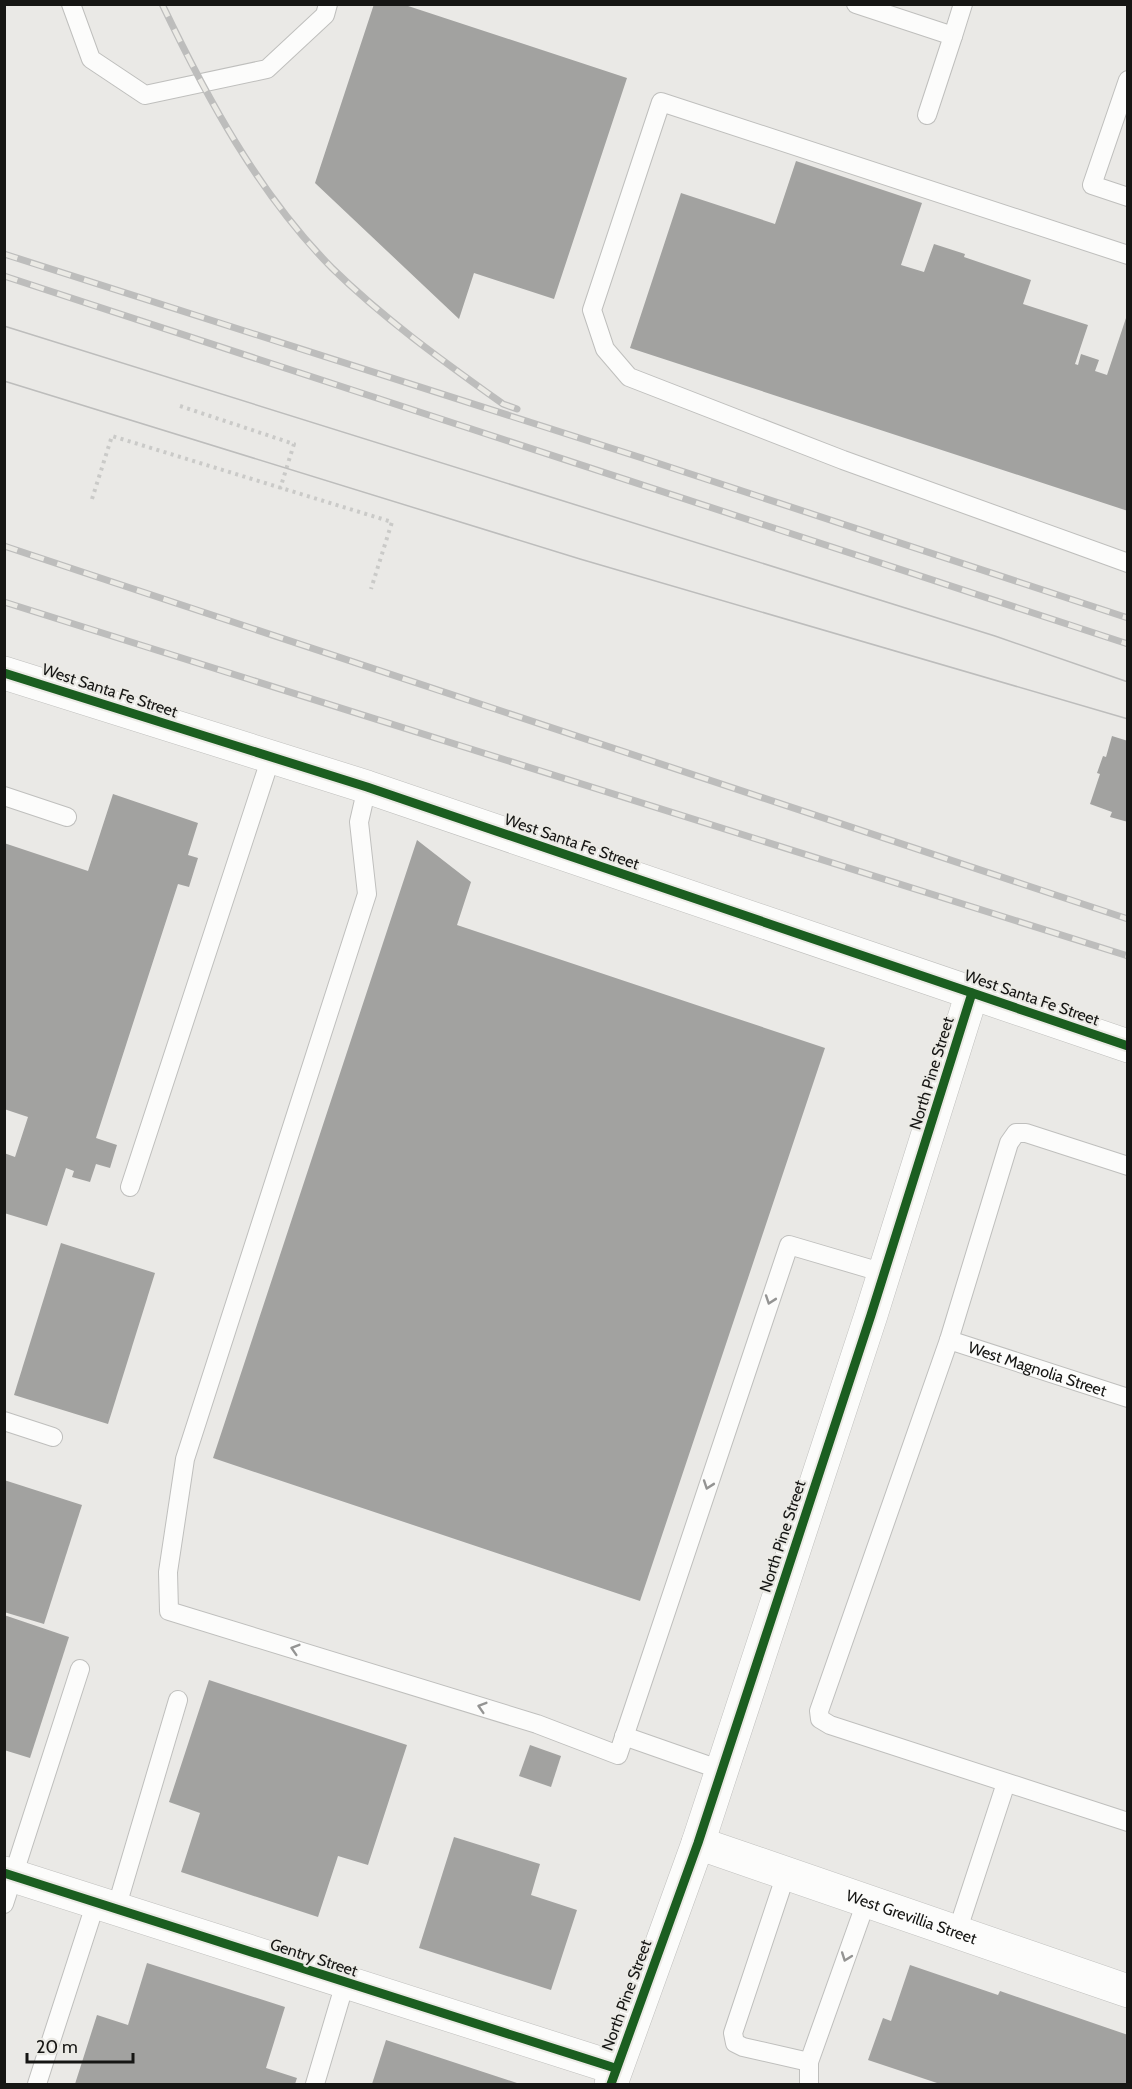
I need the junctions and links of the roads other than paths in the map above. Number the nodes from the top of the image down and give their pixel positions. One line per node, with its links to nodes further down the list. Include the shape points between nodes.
1 (71, 4): 2 (lane, via 91,59 145,94 267,69 325,15)
2 (328, 4)
3 (856, 4): 5 (lane)
4 (963, 4): 5 (lane)
5 (953, 36): 7 (lane)
6 (1128, 80): 8 (lane, via 1092,185)
7 (927, 116)
8 (1128, 197)
9 (1128, 255): 10 (lane, via 661,102 592,310 605,349 629,377 843,460)
10 (1128, 562)
11 (4, 673): 12 (street, West Santa Fe Street)
12 (271, 757): 13 (street, West Santa Fe Street); 19 (lane)
13 (367, 787): 16 (street, West Santa Fe Street); 27 (lane, one-way to 13, via 618,1755 537,1724 169,1611 168,1572 185,1460 367,894 359,822)
14 (4, 796): 15 (lane)
15 (67, 816)
16 (972, 993): 17 (street, West Santa Fe Street); 20 (street, North Pine Street)
17 (1128, 1046)
18 (1128, 1166): 21 (lane, via 1016,1133 1009,1143)
19 (130, 1187)
20 (884, 1273): 27 (lane, one-way to 27, via 789,1245); 28 (street, North Pine Street)
21 (948, 1340): 22 (lane, West Magnolia Street); 29 (lane, via 819,1711 820,1719)
22 (1128, 1398)
23 (4, 1421): 24 (lane)
24 (53, 1437)
25 (80, 1669): 33 (lane)
26 (177, 1700): 35 (lane)
27 (624, 1736): 28 (lane)
28 (721, 1770): 31 (street, North Pine Street)
29 (1006, 1782): 30 (lane); 36 (lane)
30 (1128, 1822)
31 (698, 1843): 32 (street, West Grevillia Street); 40 (street, North Pine Street)
32 (786, 1874): 34 (street, West Grevillia Street); 39 (lane, via 733,2033 735,2043 743,2047)
33 (7, 1884): 35 (street, Gentry Street)
34 (866, 1902): 36 (street, West Grevillia Street); 39 (lane, one-way to 39)
35 (106, 1906): 37 (street, Gentry Street); 41 (lane)
36 (957, 1932): 38 (street, West Grevillia Street)
37 (345, 1983): 40 (street, Gentry Street); 42 (lane)
38 (1128, 1990)
39 (808, 2062): 43 (lane)
40 (613, 2076)
41 (37, 2085)
42 (315, 2085)
43 (809, 2085)

